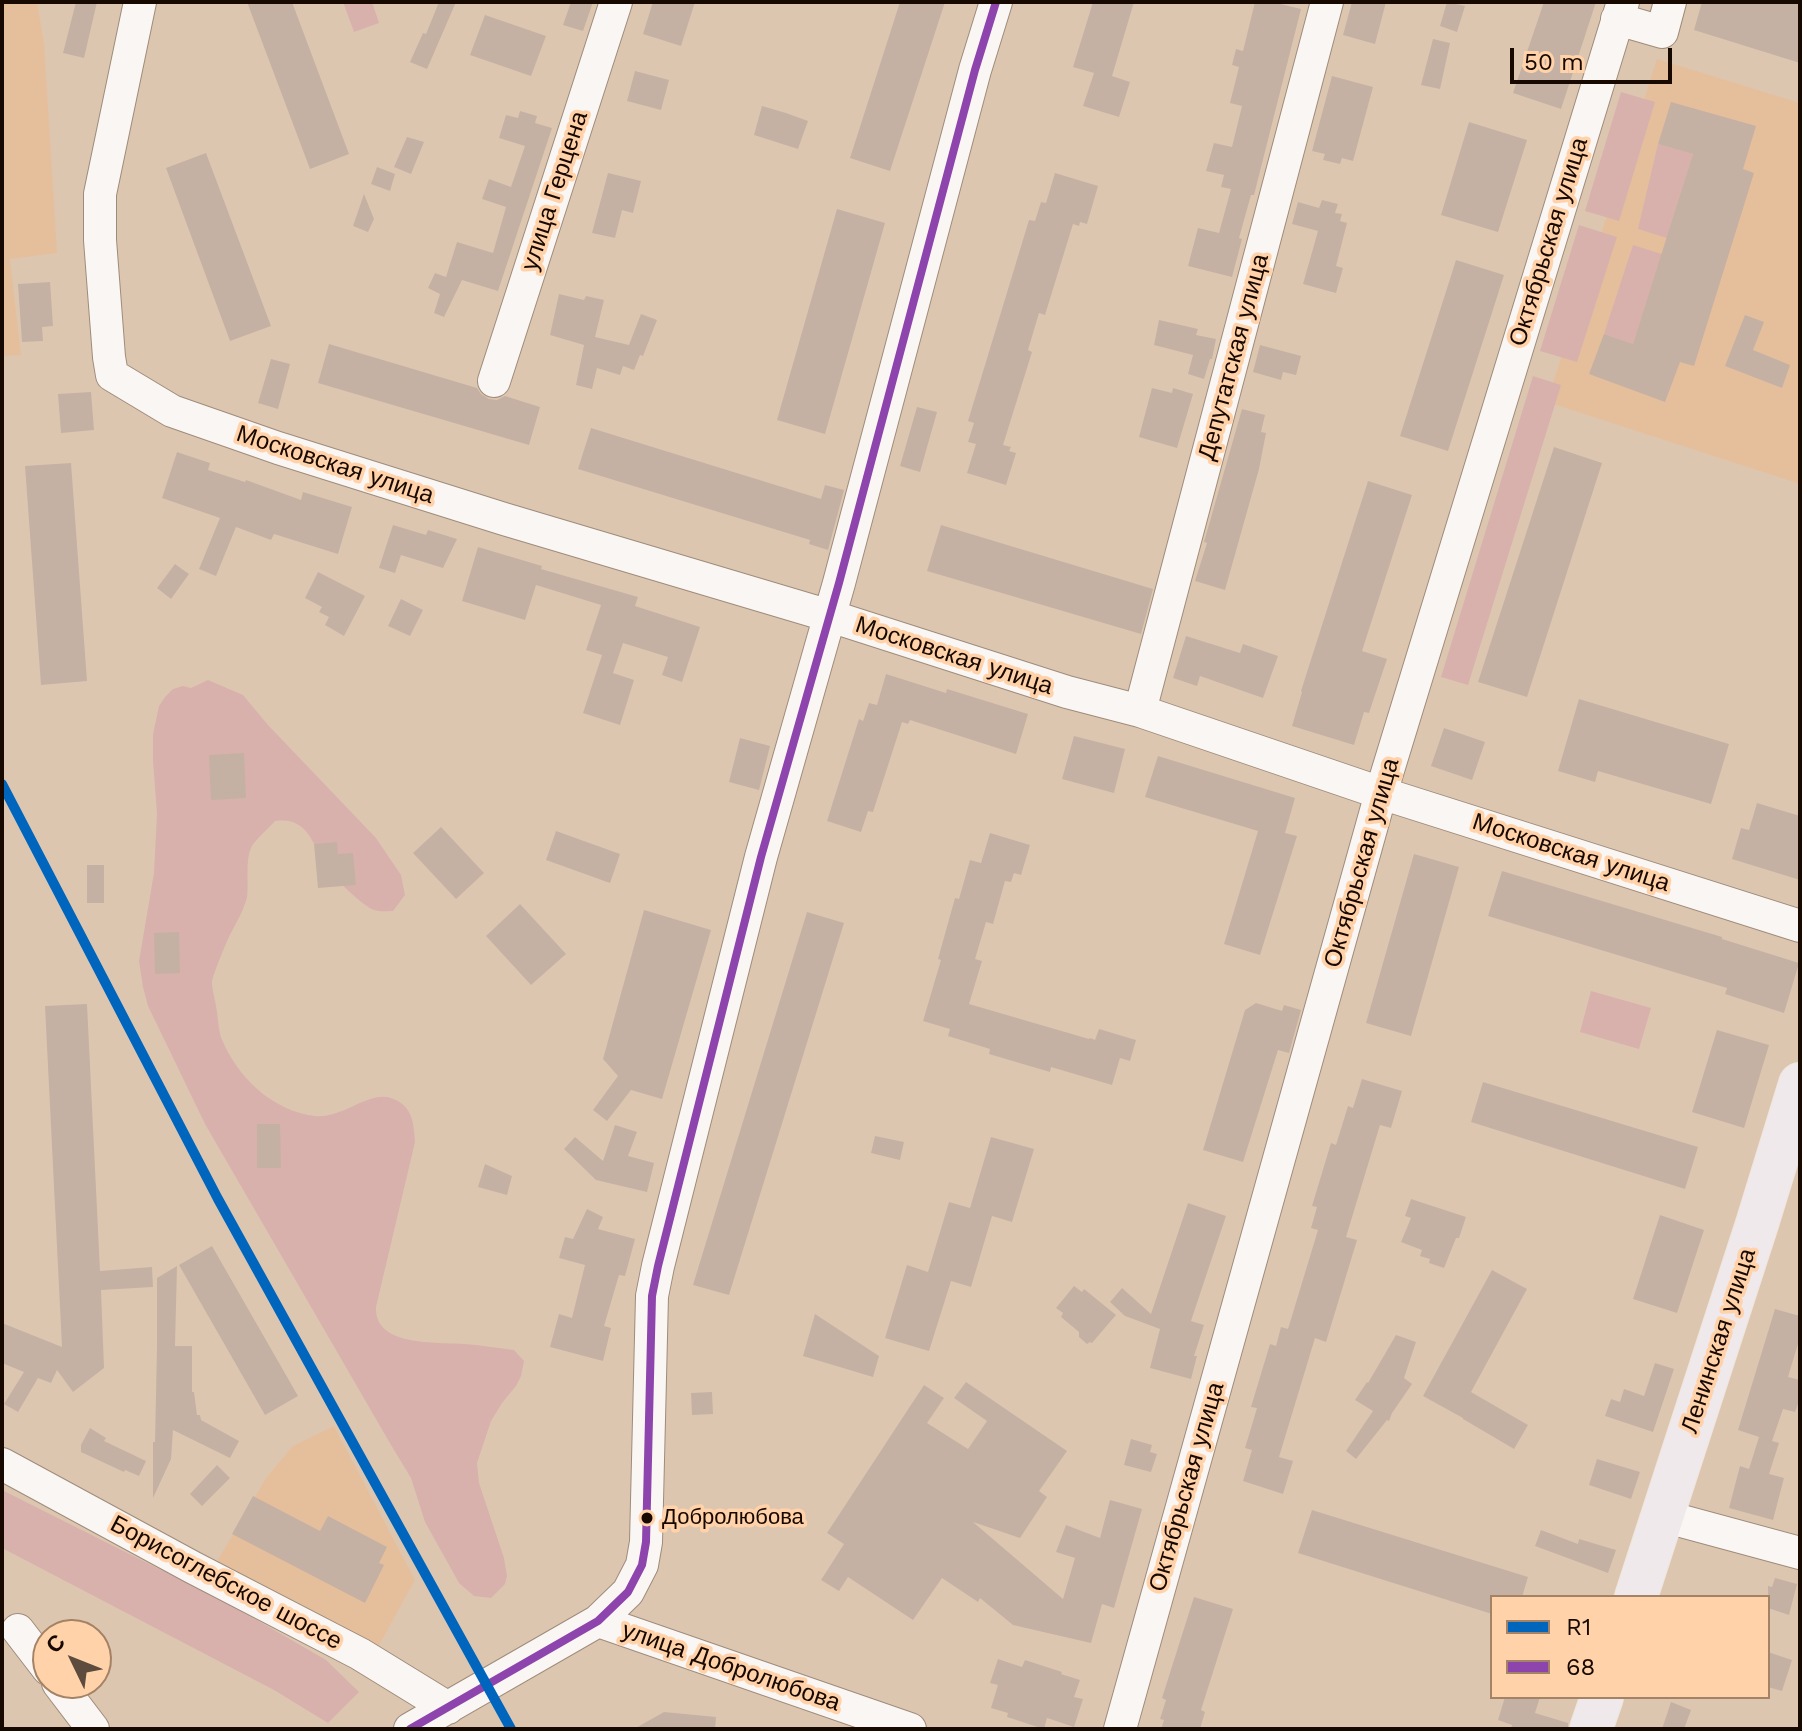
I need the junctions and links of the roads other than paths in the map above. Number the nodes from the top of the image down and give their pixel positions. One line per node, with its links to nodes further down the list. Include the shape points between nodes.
1 (140, 2): 8 (street, Московская улица, via 100,194 112,375 172,411 278,448)
2 (616, 2): 7 (street, улица Герцена)
3 (996, 2): 8 (street)
4 (1327, 2): 9 (street, Депутатская улица)
5 (1670, 2): 6 (street, via 1662,32)
6 (1620, 10): 10 (street, Октябрьская улица)
7 (494, 381)
8 (830, 616): 9 (street, Московская улица); 17 (street, via 761,857 652,1296 642,1565 628,1592)
9 (1140, 711): 10 (street, Московская улица)
10 (1381, 793): 11 (street, Московская улица); 26 (street, Октябрьская улица)
11 (1800, 926)
12 (1800, 1084): 14 (main road, Ленинская улица)
13 (2, 1464): 22 (street, Борисоглебское шоссе, via 360,1654)
14 (1663, 1516): 15 (street); 16 (main road, Ленинская улица)
15 (1800, 1553)
16 (1637, 1595)
17 (598, 1621): 22 (street); 25 (street, улица Добролюбова)
18 (18, 1630): 19 (street)
19 (32, 1648)
20 (70, 1699): 23 (street)
21 (1601, 1699): 27 (main road)
22 (448, 1708): 24 (street)
23 (93, 1729)
24 (410, 1729)
25 (910, 1729)
26 (1120, 1729)
27 (1591, 1729)

